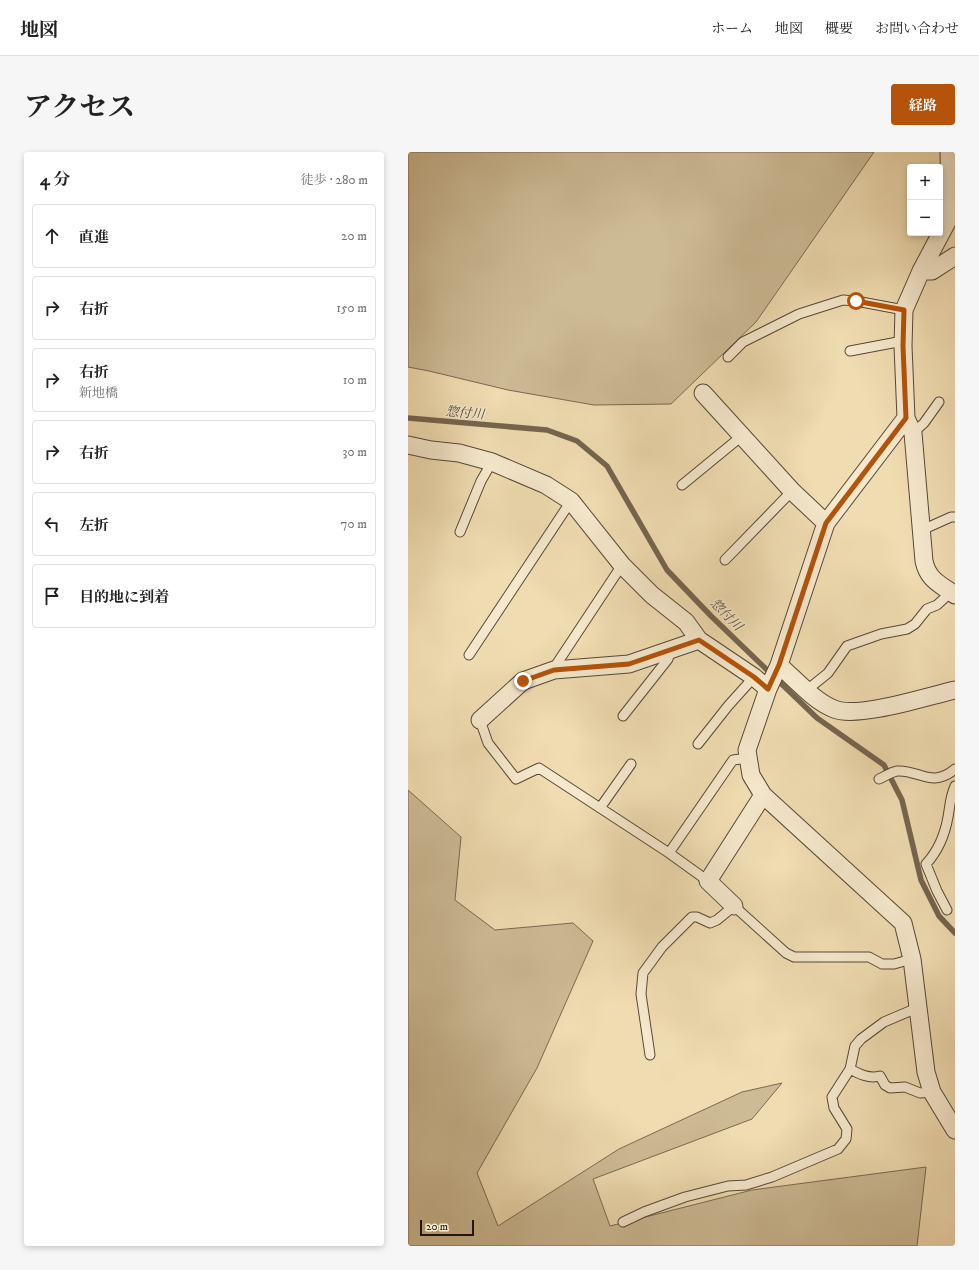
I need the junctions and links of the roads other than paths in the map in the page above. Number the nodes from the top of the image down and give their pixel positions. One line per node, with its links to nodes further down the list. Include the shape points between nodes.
1 (949, 158): 3 (street, via 950,203 947,222)
2 (955, 256): 3 (street, via 932,271)
3 (921, 271): 4 (street)
4 (904, 310): 5 (street); 7 (lane, via 843,300 798,314 743,342)
5 (903, 341): 6 (lane); 10 (street)
6 (850, 351)
7 (728, 357)
8 (703, 392): 11 (street)
9 (939, 402): 10 (lane, via 924,423)
10 (910, 425): 18 (street); 19 (street)
11 (743, 435): 14 (lane); 15 (street)
12 (408, 445): 13 (street, via 459,453)
13 (492, 462): 16 (street, via 546,485); 20 (lane, via 480,481)
14 (682, 485)
15 (792, 491): 18 (street); 21 (lane)
16 (571, 502): 22 (street); 26 (lane)
17 (955, 517): 19 (lane)
18 (826, 523): 27 (street)
19 (922, 530): 23 (street, via 927,573)
20 (460, 532)
21 (726, 560)
22 (622, 564): 24 (street, via 652,595 686,622); 28 (lane)
23 (953, 593): 31 (lane, via 927,609 915,624 907,629 881,634 847,646 828,672)
24 (699, 640): 25 (street); 29 (street)
25 (671, 649): 28 (street, via 629,664); 33 (lane, via 668,659)
26 (469, 655)
27 (778, 667): 30 (street); 31 (street)
28 (551, 672): 34 (street, via 523,681)
29 (754, 677): 30 (street); 35 (lane)
30 (769, 688): 36 (street, via 747,750)
31 (807, 690): 32 (street, via 829,707 852,711 872,710)
32 (955, 690)
33 (623, 716)
34 (480, 720): 42 (lane, via 488,743 516,779 539,768)
35 (698, 744)
36 (748, 758): 41 (street, via 751,775); 43 (lane, via 732,760)
37 (631, 764): 42 (lane)
38 (955, 769): 39 (lane, via 946,776 934,778 896,771)
39 (879, 779)
40 (955, 786): 46 (lane, via 950,799 944,835 933,857 926,864)
41 (763, 795): 44 (street); 47 (street, via 903,923)
42 (600, 808): 43 (lane)
43 (669, 853): 44 (lane)
44 (708, 881): 45 (street)
45 (734, 906): 47 (lane, via 786,953 794,957 869,957 882,964); 49 (lane, via 710,923 692,917 662,947 643,973 641,994)
46 (948, 910)
47 (912, 959): 48 (street)
48 (918, 1008): 50 (lane, via 884,1022 861,1039 855,1046); 51 (street, via 926,1072)
49 (650, 1055)
50 (850, 1068): 51 (lane, via 861,1074 880,1076 890,1088 905,1087 920,1093); 53 (lane, via 832,1097 834,1108 847,1129 846,1139 838,1149 772,1177 685,1197)
51 (932, 1092): 52 (street)
52 (955, 1130)
53 (623, 1222)

